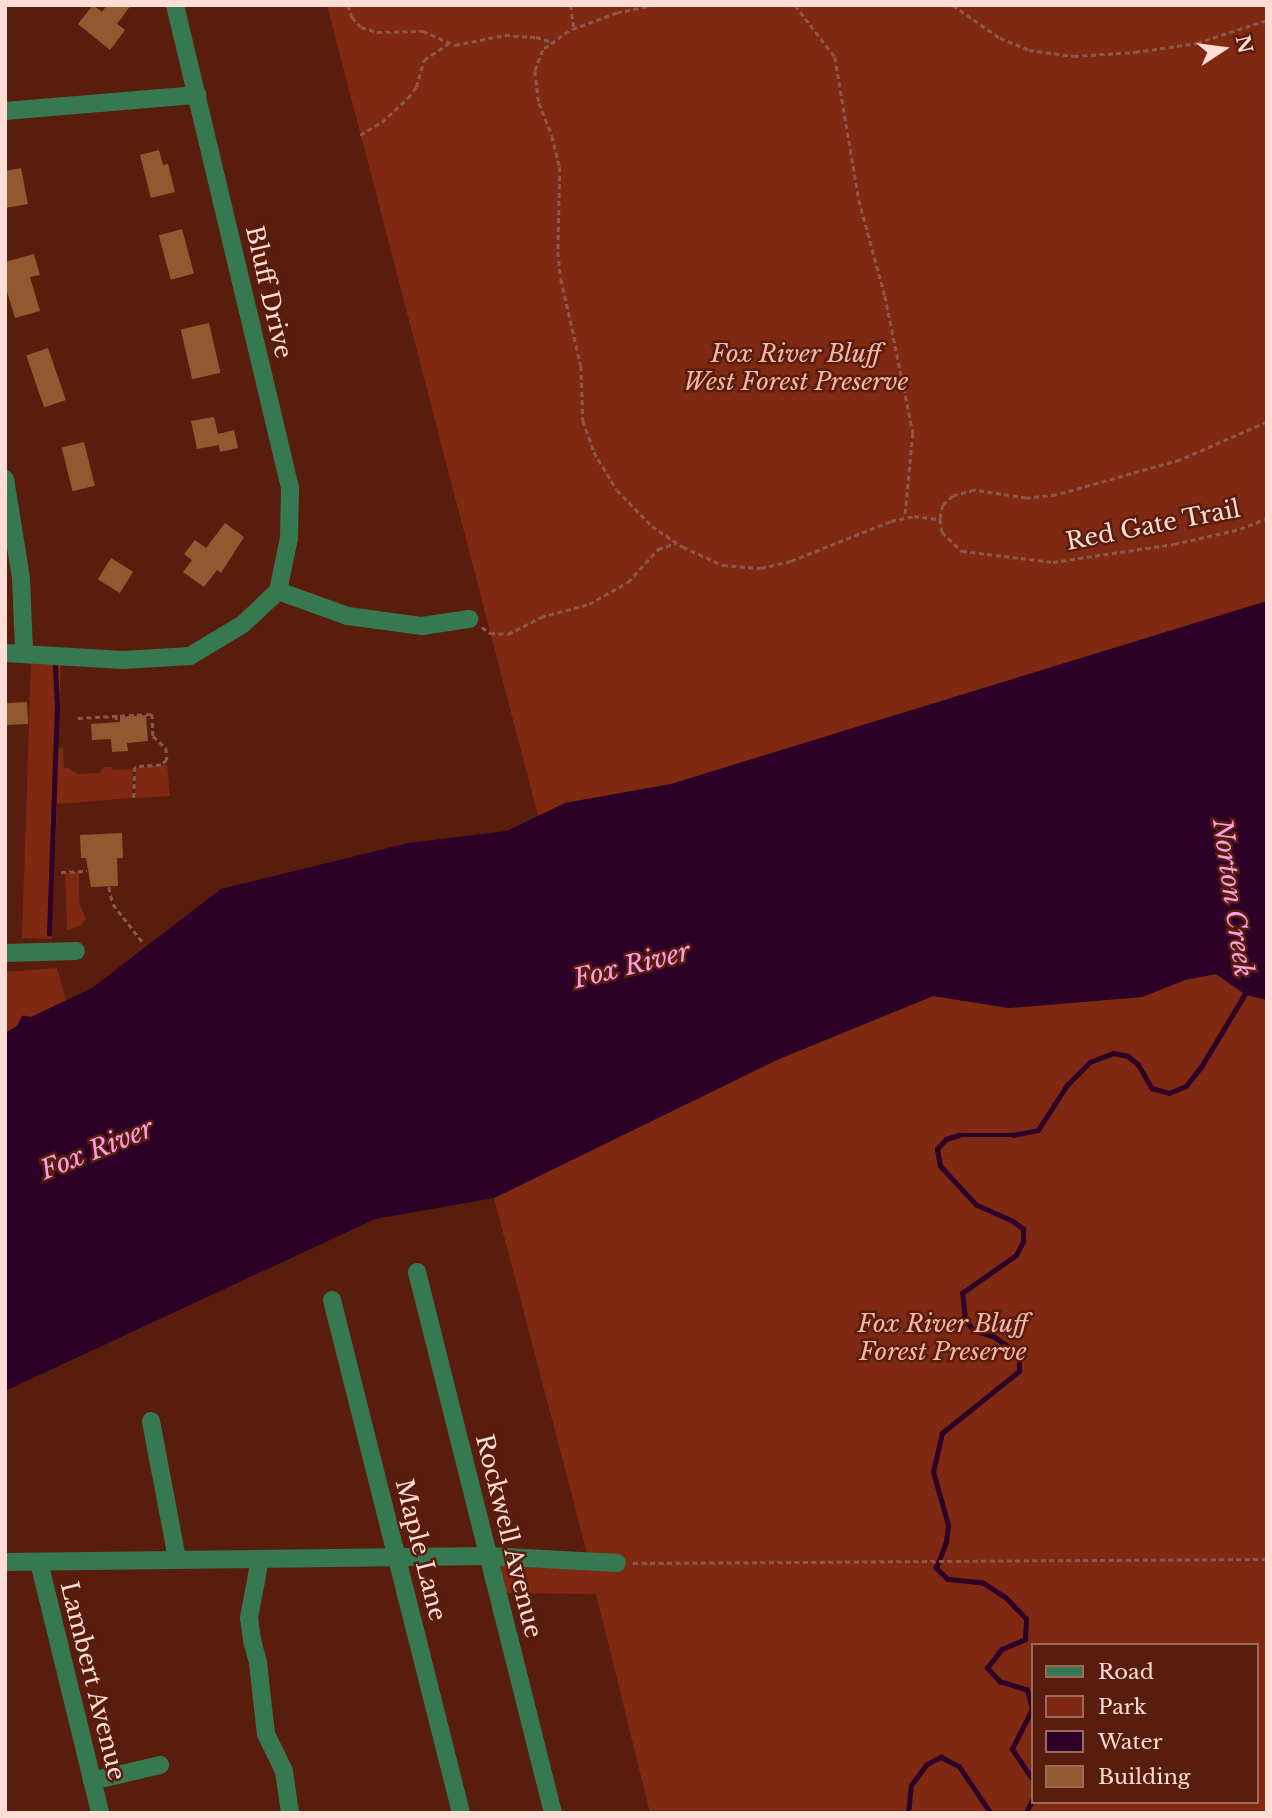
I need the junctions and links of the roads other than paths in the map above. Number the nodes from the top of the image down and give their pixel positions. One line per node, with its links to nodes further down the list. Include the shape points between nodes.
1 (175, 5): 2 (street, Bluff Drive)
2 (197, 95): 3 (street); 5 (street, Bluff Drive, via 290,489 289,538)
3 (5, 111)
4 (5, 479): 7 (street, via 21,578)
5 (278, 591): 6 (street, via 348,615 422,626); 7 (street, via 243,624 190,656 123,660)
6 (469, 619)
7 (24, 651): 8 (street)
8 (5, 653)
9 (76, 951): 10 (street)
10 (5, 953)
11 (417, 1272): 14 (street, Rockwell Avenue)
12 (332, 1300): 15 (street, Maple Lane)
13 (150, 1421): 16 (street)
14 (488, 1556): 15 (street); 20 (street); 26 (street, Rockwell Avenue)
15 (398, 1557): 17 (street); 25 (street, Maple Lane)
16 (177, 1559): 17 (street); 19 (street)
17 (260, 1559): 24 (street, via 249,1618 266,1734 284,1772)
18 (5, 1562): 19 (street)
19 (39, 1562): 22 (street, Lambert Avenue)
20 (617, 1563)
21 (160, 1765): 22 (street)
22 (92, 1781): 23 (street, Lambert Avenue)
23 (100, 1813)
24 (290, 1813)
25 (461, 1813)
26 (553, 1813)

